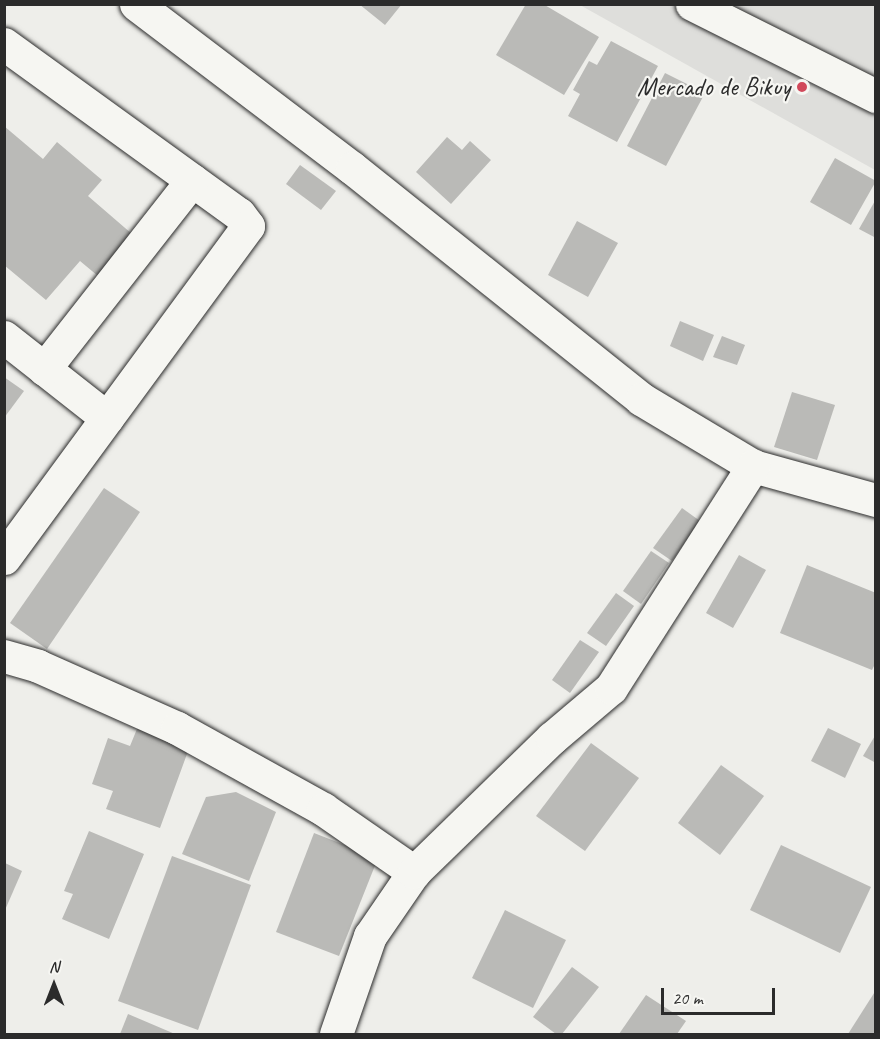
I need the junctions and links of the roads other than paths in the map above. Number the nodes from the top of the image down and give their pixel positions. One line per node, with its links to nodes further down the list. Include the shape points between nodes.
1 (136, 4): 9 (street, via 352,168 641,399)
2 (692, 4): 4 (street)
3 (9, 56): 5 (street)
4 (876, 96)
5 (192, 180): 7 (street); 8 (street, via 239,214 248,226)
6 (4, 337): 7 (street)
7 (44, 369): 8 (street)
8 (107, 418): 11 (street)
9 (753, 466): 10 (street); 13 (street, via 611,688 552,738)
10 (876, 500)
11 (4, 558)
12 (4, 656): 13 (street, via 38,666 177,728 323,809)
13 (414, 872): 14 (street, via 370,936)
14 (336, 1035)

